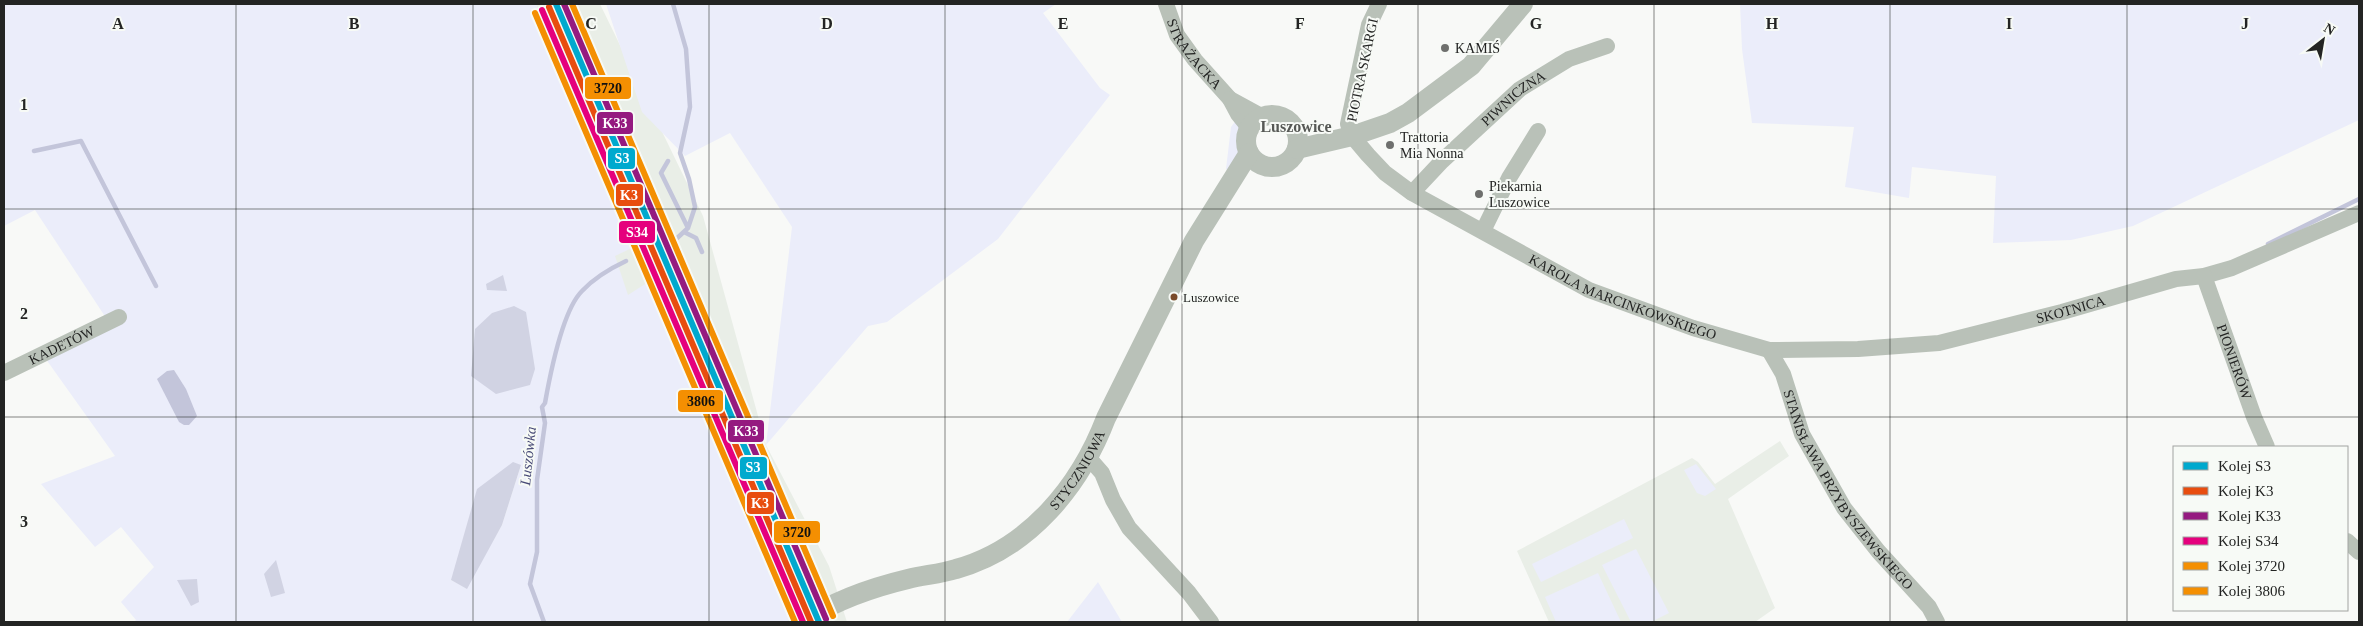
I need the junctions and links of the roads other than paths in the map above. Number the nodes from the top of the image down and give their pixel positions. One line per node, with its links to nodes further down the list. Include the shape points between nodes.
1 (1166, 4): 5 (street, STRAŻACKA, via 1177,35 1195,60)
2 (1379, 4): 8 (street, PIOTRA SKARGI, via 1369,25)
3 (1523, 4): 8 (street, via 1471,66 1435,94 1390,123)
4 (1608, 46): 11 (street, PIWNICZNA, via 1569,59 1520,89)
5 (1256, 123): 6 (street, via 1275,115); 10 (street, via 1247,137)
6 (1296, 129): 8 (street); 9 (street)
7 (1538, 131): 13 (street, via 1509,178)
8 (1343, 138): 9 (street); 11 (street, KAROLA MARCINKOWSKIEGO)
9 (1297, 149): 10 (street, via 1294,156 1275,167)
10 (1255, 158): 19 (street, STYCZNIOWA, via 1230,184 1194,241)
11 (1412, 193): 13 (street, KAROLA MARCINKOWSKIEGO)
12 (2359, 213): 14 (street, SKOTNICA, via 2258,259)
13 (1483, 231): 16 (street, KAROLA MARCINKOWSKIEGO, via 1589,290 1693,328)
14 (2204, 276): 16 (street, SKOTNICA, via 2176,279 1939,343 1858,350); 18 (street, PIONIERÓW, via 2254,417)
15 (118, 317): 17 (street, KADETÓW)
16 (1770, 350): 24 (street, STANISŁAWA PRZYBYSZEWSKIEGO, via 1783,374 1802,434 1844,508 1929,607)
17 (4, 373)
18 (2268, 446)
19 (1088, 457): 22 (street, STYCZNIOWA, via 1047,514 1017,542 1002,551 956,569 903,580 856,595); 23 (street, via 1102,473 1129,528)
20 (2348, 542): 21 (street)
21 (2359, 552)
22 (802, 622)
23 (1211, 622)
24 (1937, 622)

